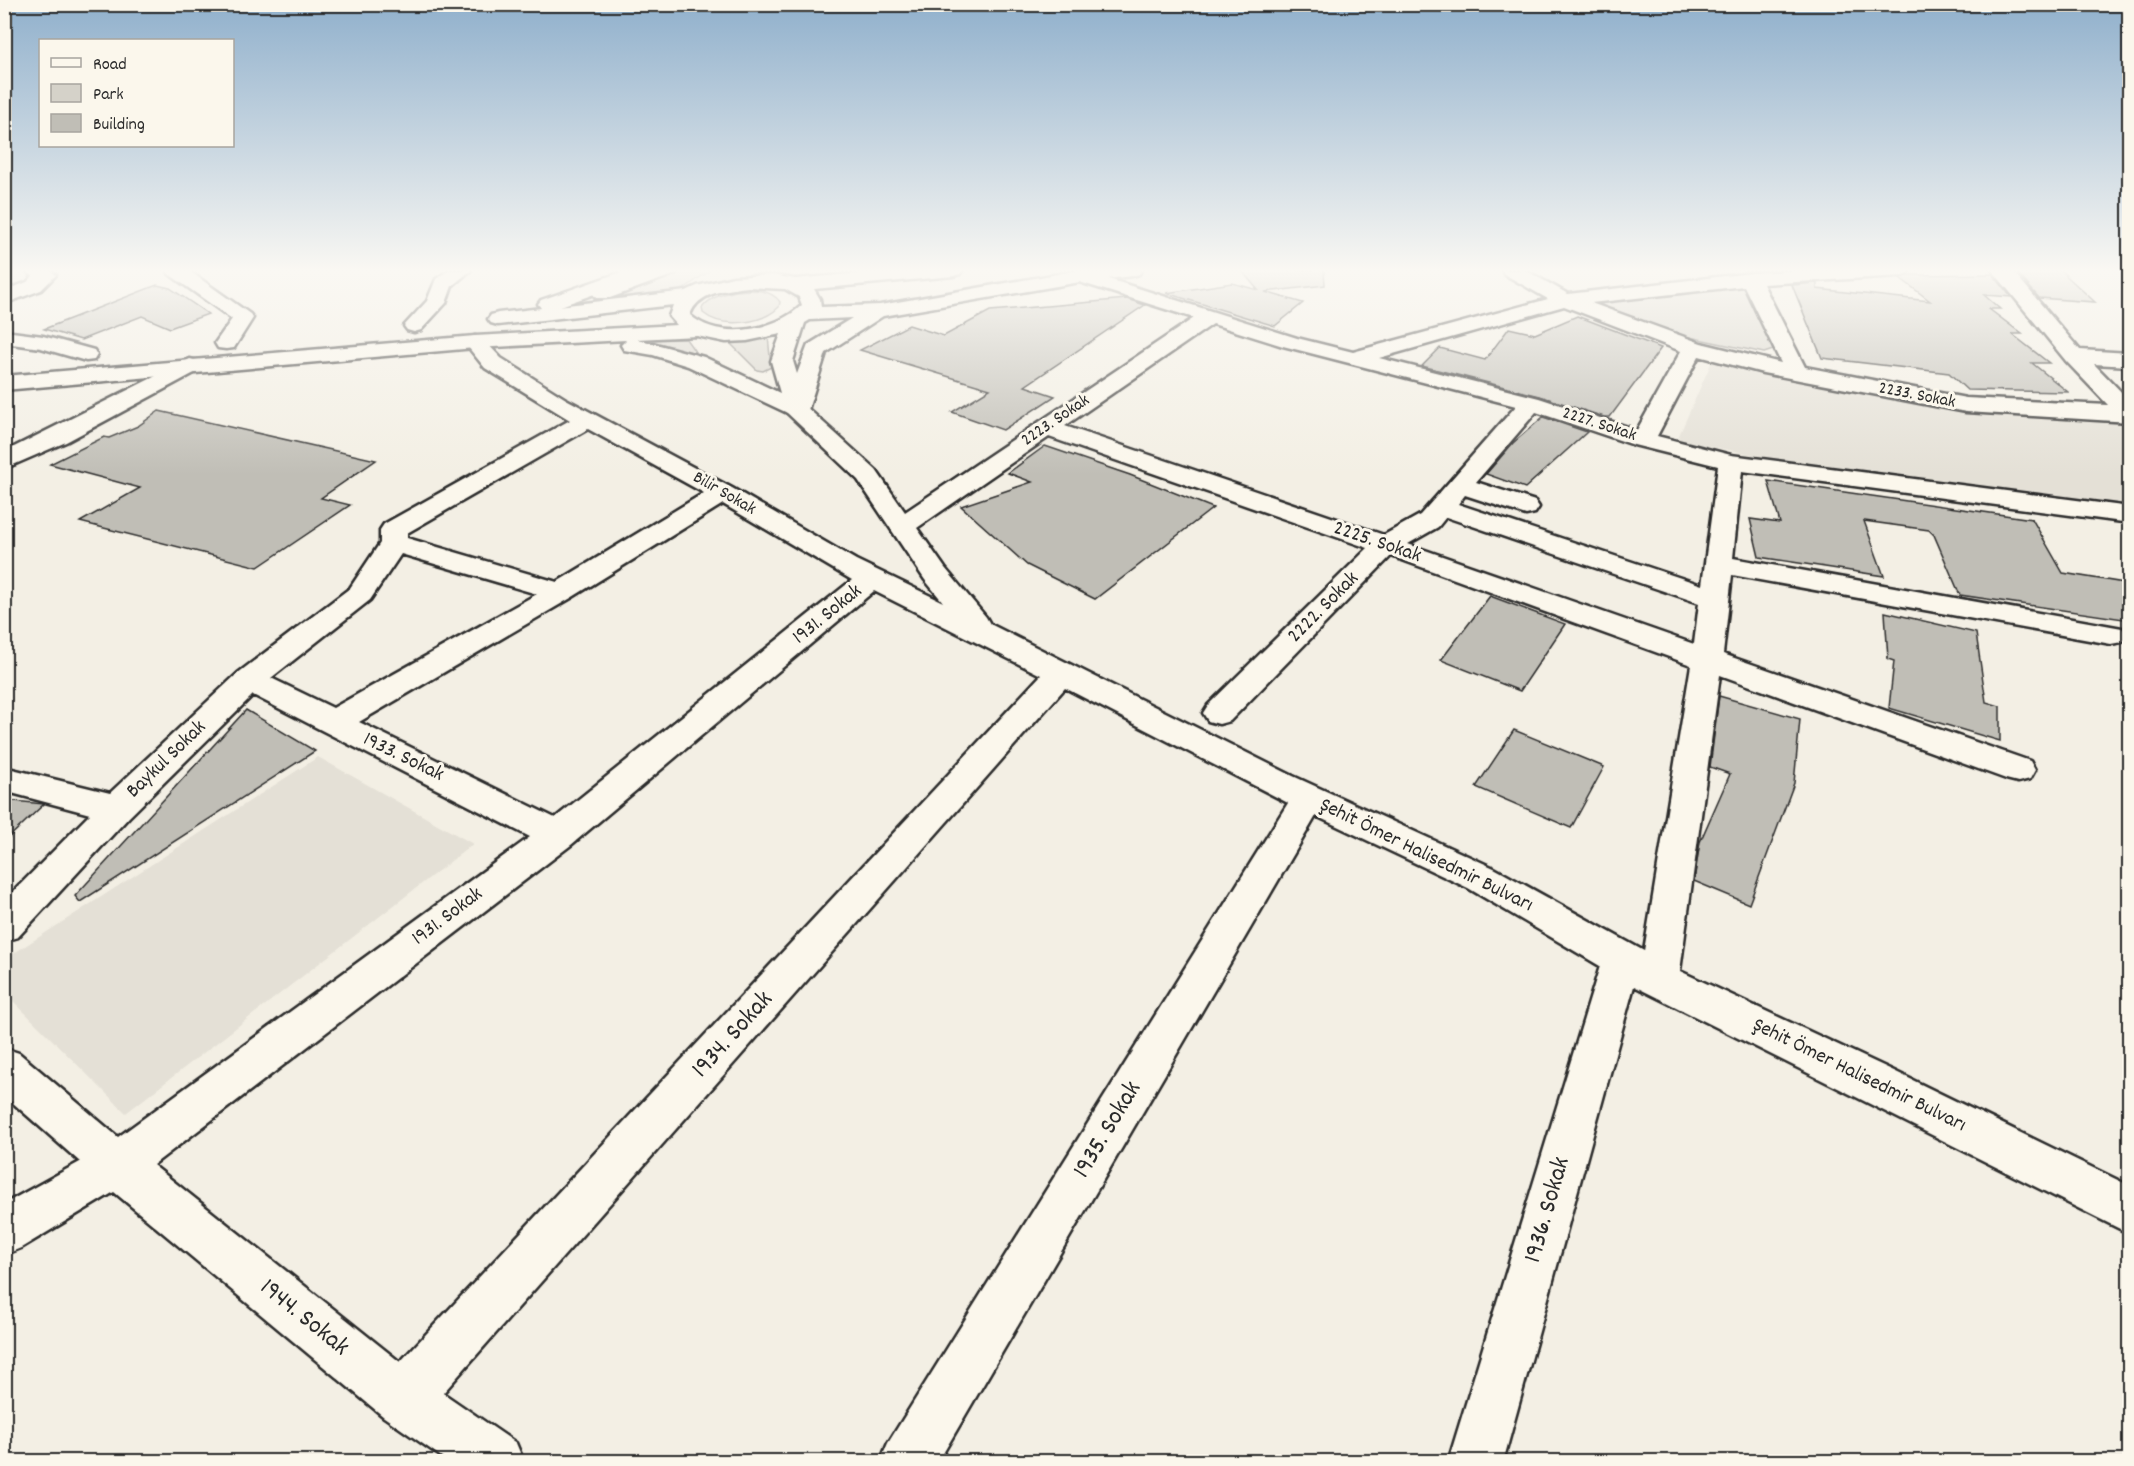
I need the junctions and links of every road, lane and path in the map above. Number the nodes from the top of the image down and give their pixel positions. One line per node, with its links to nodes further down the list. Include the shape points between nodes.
1 (15, 338): 20 (street)
2 (229, 338): 16 (street)
3 (372, 338): 18 (street)
4 (482, 338): 30 (street, Bilir Sokak, via 493,363)
5 (555, 338): 28 (street, via 648,346 693,359)
6 (707, 338): 28 (street)
7 (792, 338): 28 (street, via 782,361)
8 (833, 338): 28 (street, via 816,350)
9 (1178, 338): 31 (street, 2223. Sokak)
10 (1281, 338): 22 (street, 2227. Sokak)
11 (1425, 338): 22 (street)
12 (1667, 338): 17 (street, 2233. Sokak)
13 (1780, 338): 25 (street)
14 (2059, 338): 21 (street)
15 (250, 341): 16 (street)
16 (226, 343): 18 (street)
17 (1693, 348): 25 (street, 2233. Sokak); 32 (street)
18 (191, 351): 26 (street); 33 (street, via 57,437)
19 (110, 353): 20 (street)
20 (86, 355): 23 (street)
21 (2074, 356): 24 (street); 29 (street)
22 (1350, 359): 27 (street, 2227. Sokak)
23 (28, 360)
24 (2130, 360)
25 (1796, 372): 29 (street, 2233. Sokak, via 1966,405)
26 (4, 383)
27 (1531, 403): 32 (street, 2227. Sokak); 35 (street, 2222. Sokak)
28 (796, 410): 40 (street, Şehit Ömer Halisedmir Bulvarı, via 867,475)
29 (2129, 414)
30 (587, 420): 36 (street, Bilir Sokak); 41 (street, Baykul Sokak, via 393,530)
31 (1046, 428): 40 (street, 2223. Sokak); 42 (street, 2225. Sokak)
32 (1643, 440): 34 (street, 2227. Sokak)
33 (4, 462)
34 (1731, 462): 39 (street, 2227. Sokak); 43 (street, 1936. Sokak)
35 (1460, 485): 37 (street, 2222. Sokak); 38 (street)
36 (723, 493): 44 (street, Bilir Sokak); 45 (street)
37 (1441, 507): 42 (street, 2222. Sokak, via 1429,521); 46 (street)
38 (1526, 507)
39 (2130, 515)
40 (902, 526): 47 (street, Şehit Ömer Halisedmir Bulvarı)
41 (394, 543): 45 (street); 51 (street, Baykul Sokak, via 360,594)
42 (1386, 545): 49 (street, 2225. Sokak); 52 (street, 2222. Sokak)
43 (1719, 564): 46 (street, 1936. Sokak); 48 (street)
44 (872, 578): 47 (street, Bilir Sokak); 58 (street, 1931. Sokak)
45 (561, 592): 53 (street)
46 (1715, 599): 49 (street, 1936. Sokak)
47 (982, 632): 50 (street, Şehit Ömer Halisedmir Bulvarı)
48 (2111, 635)
49 (1707, 661): 54 (street, 2225. Sokak); 60 (street, 1936. Sokak)
50 (1062, 672): 56 (street, Şehit Ömer Halisedmir Bulvarı); 65 (street, 1934. Sokak)
51 (249, 680): 53 (street, 1933. Sokak); 57 (street, Baykul Sokak)
52 (1219, 713)
53 (332, 723): 58 (street, 1933. Sokak)
54 (2018, 770)
55 (4, 779): 57 (street, Baykul Sokak)
56 (1309, 798): 60 (street, Şehit Ömer Halisedmir Bulvarı, via 1481,878); 67 (street, 1935. Sokak)
57 (117, 808): 59 (street)
58 (558, 835): 62 (street, 1931. Sokak)
59 (4, 926)
60 (1640, 969): 63 (street, Şehit Ömer Halisedmir Bulvarı); 68 (street, 1936. Sokak)
61 (4, 1067): 62 (street, 1944. Sokak)
62 (117, 1165): 64 (street, 1931. Sokak); 65 (street, 1944. Sokak)
63 (2130, 1211)
64 (4, 1230)
65 (403, 1398): 66 (street, 1944. Sokak)
66 (497, 1461)
67 (907, 1461)
68 (1474, 1461)

